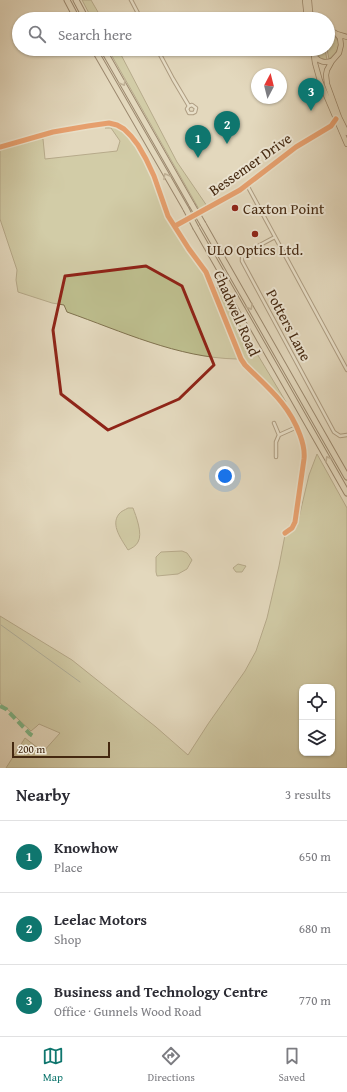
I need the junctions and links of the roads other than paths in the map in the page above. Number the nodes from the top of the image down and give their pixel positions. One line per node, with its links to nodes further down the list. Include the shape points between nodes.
1 (67, 0): 6 (highway)
2 (76, 0): 7 (highway)
3 (130, 0): 8 (street)
4 (305, 0): 9 (main road)
5 (310, 0): 10 (main road)
6 (73, 12)
7 (82, 12)
8 (137, 12)
9 (306, 12)
10 (310, 12)
11 (337, 34): 12 (main road); 14 (main road, via 341,41)
12 (347, 36)
13 (347, 45): 14 (main road)
14 (341, 50): 19 (main road)
15 (98, 56): 35 (highway, one-way to 15, bridge)
16 (108, 56): 34 (highway, one-way to 34, bridge)
17 (162, 56): 20 (street)
18 (315, 57): 19 (main road, via 326,63); 21 (main road, via 320,81)
19 (332, 61): 23 (main road, via 326,75 326,84)
20 (189, 106)
21 (336, 119): 23 (main road); 25 (street, Bessemer Drive, via 332,127 296,146)
22 (101, 124): 26 (street, Chadwell Road, via 124,129 138,145 154,176 168,216)
23 (344, 130): 24 (main road)
24 (347, 144)
25 (247, 185): 26 (street, Bessemer Drive); 27 (street)
26 (175, 226): 30 (street, Chadwell Road, via 206,272 241,359 281,400)
27 (275, 237): 28 (street); 32 (street, Potters Lane, via 245,253 242,261 334,432 340,436)
28 (347, 370)
29 (274, 423): 31 (street)
30 (297, 427): 31 (street); 36 (street, Chadwell Road, via 305,452 295,522)
31 (279, 435): 33 (street, via 276,442)
32 (347, 435)
33 (276, 457)
34 (347, 477)
35 (347, 493)
36 (285, 533)

